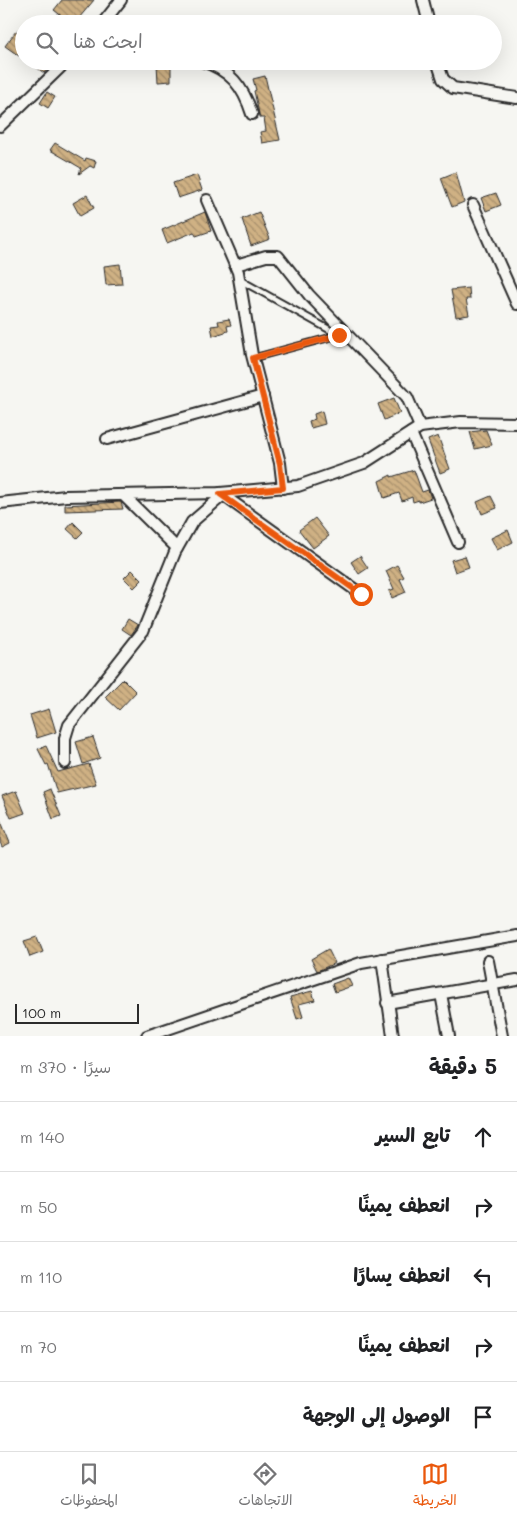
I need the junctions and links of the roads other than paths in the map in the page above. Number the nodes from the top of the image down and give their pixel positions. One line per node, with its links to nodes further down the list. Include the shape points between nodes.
1 (121, 0): 3 (street)
2 (423, 0): 4 (street)
3 (109, 15)
4 (426, 15)
5 (58, 70): 10 (street)
6 (223, 70): 9 (street, via 235,79)
7 (440, 70): 8 (street, via 444,80 453,88)
8 (517, 98)
9 (252, 114)
10 (0, 126)
11 (207, 200): 13 (street)
12 (473, 205): 15 (street)
13 (236, 265): 14 (street); 16 (street, via 266,256 278,256)
14 (240, 280): 16 (lane); 17 (street)
15 (517, 304)
16 (342, 334): 17 (lane); 20 (street, via 407,397)
17 (253, 358): 18 (street)
18 (263, 396): 22 (street); 23 (street)
19 (517, 422): 20 (street, via 461,422)
20 (420, 427): 21 (street)
21 (411, 433): 23 (street, via 364,463 324,478); 27 (street)
22 (107, 439)
23 (283, 488): 25 (street)
24 (122, 495): 25 (street); 26 (street, via 66,496); 28 (street)
25 (221, 495): 28 (street, via 192,522); 29 (street)
26 (0, 503)
27 (458, 542)
28 (177, 548): 30 (street, via 143,632 69,725 65,738)
29 (361, 594)
30 (65, 763)
31 (517, 936): 32 (street)
32 (382, 959): 37 (street); 38 (street)
33 (488, 961): 35 (street)
34 (517, 980): 35 (street)
35 (493, 985): 36 (street); 41 (street)
36 (441, 994): 37 (street); 40 (street)
37 (387, 1003): 39 (street)
38 (147, 1036)
39 (393, 1036)
40 (449, 1036)
41 (502, 1036)

